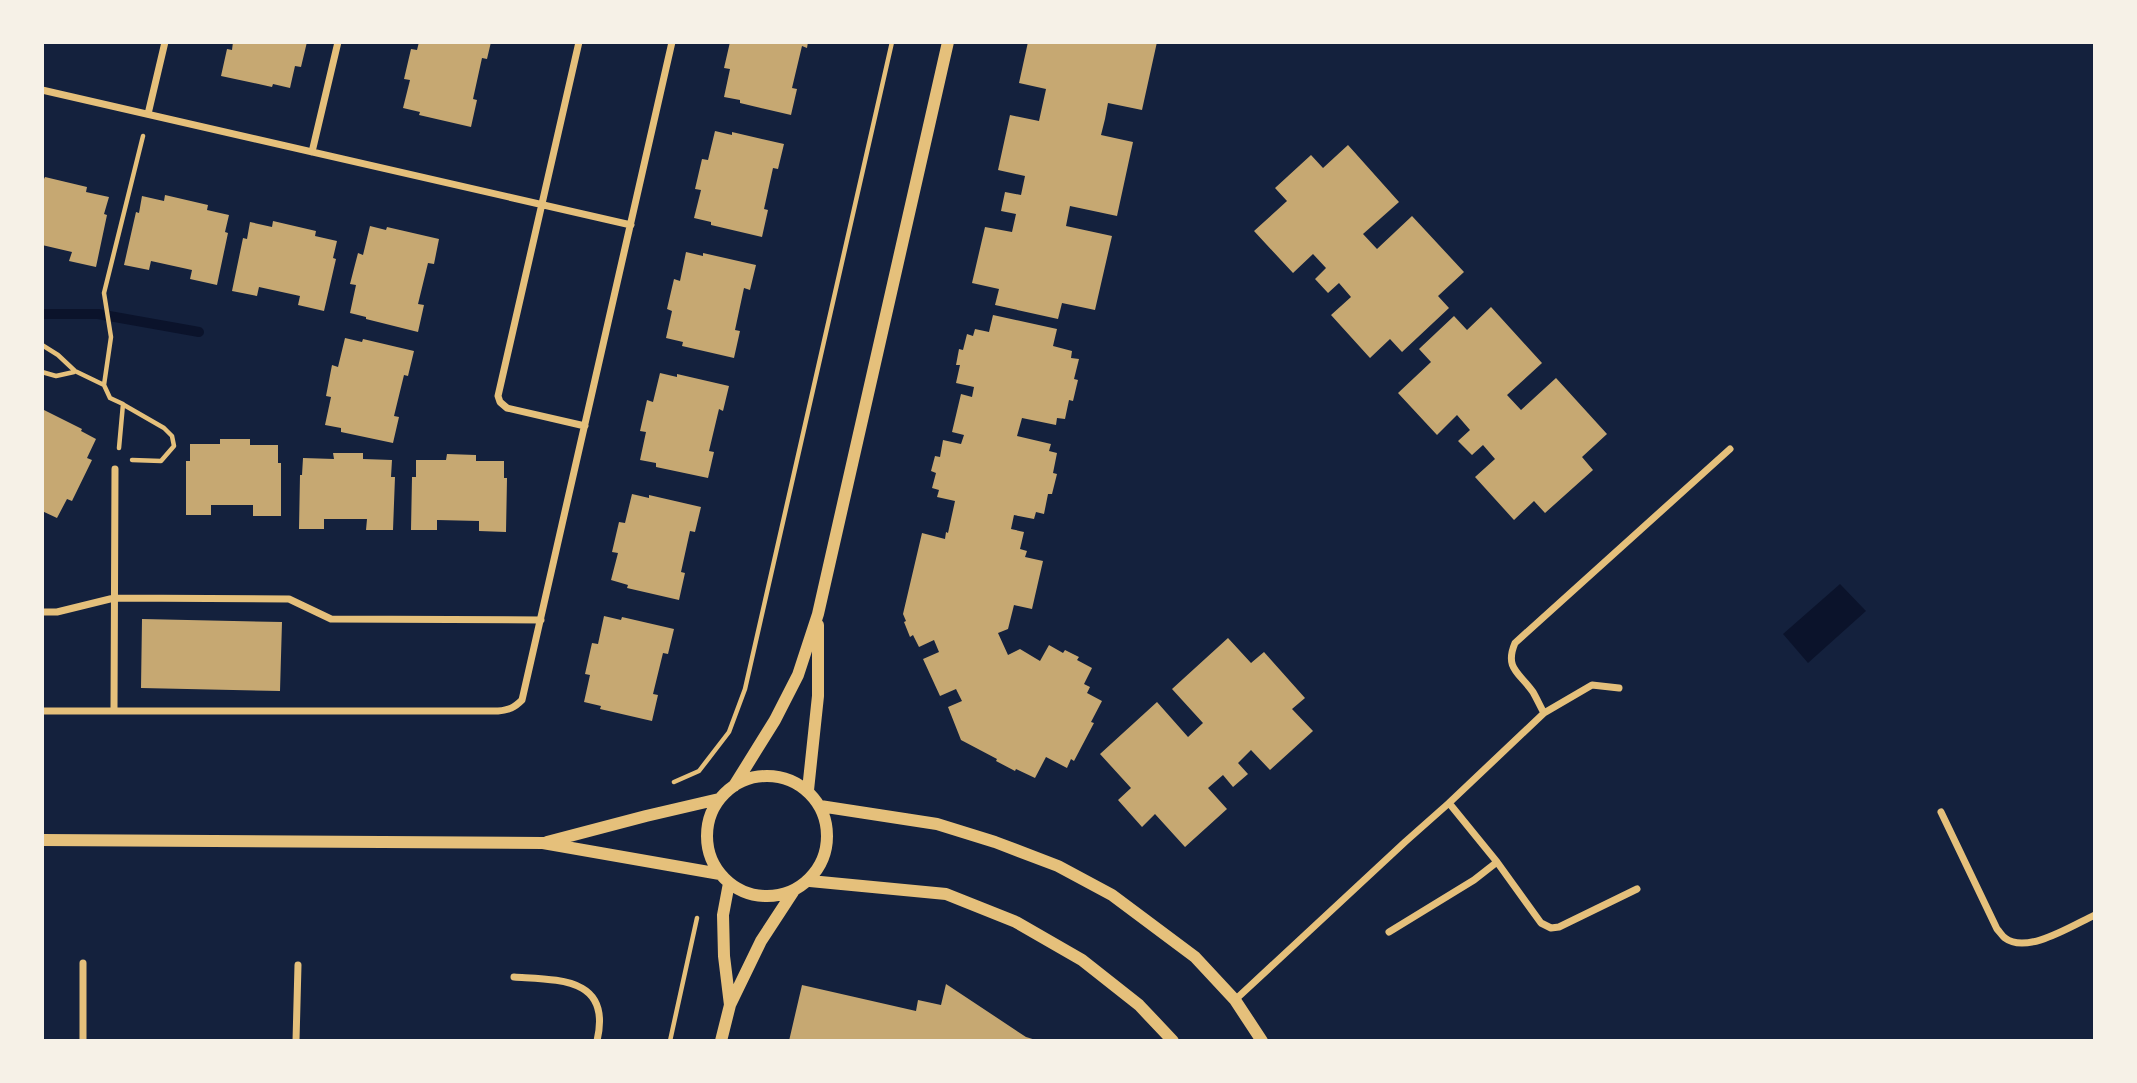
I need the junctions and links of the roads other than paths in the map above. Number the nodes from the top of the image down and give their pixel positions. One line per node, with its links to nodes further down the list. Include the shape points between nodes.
1 (165, 42): 7 (street)
2 (338, 42): 8 (street)
3 (579, 42): 9 (street)
4 (673, 42): 10 (street)
5 (948, 42): 16 (street)
6 (42, 90): 7 (street)
7 (148, 114): 8 (street)
8 (312, 152): 9 (street)
9 (542, 204): 10 (street); 11 (street, via 498,396 507,408)
10 (631, 225): 11 (street)
11 (585, 426): 17 (street)
12 (1730, 450): 21 (street, via 1515,643 1509,656 1513,669)
13 (115, 469): 14 (street)
14 (114, 598): 15 (street); 17 (street, via 289,599 331,618); 20 (street)
15 (42, 612)
16 (818, 614): 22 (street, via 798,675); 23 (street, via 818,696)
17 (541, 620): 20 (street, via 522,700 507,710)
18 (1619, 688): 21 (street, via 1592,685)
19 (42, 711): 20 (street)
20 (114, 711)
21 (1544, 712): 25 (street)
22 (734, 786): 23 (street, via 752,777 772,776); 24 (street)
23 (808, 790): 26 (street)
24 (719, 799): 29 (street); 31 (street, via 707,837)
25 (1448, 803): 30 (street); 40 (street)
26 (820, 806): 32 (street, via 828,845); 40 (street, via 937,824 1058,866 1112,895 1195,957)
27 (1941, 812): 35 (street, via 2005,939 2038,942)
28 (42, 839): 29 (street)
29 (543, 843): 31 (street)
30 (1497, 863): 33 (street, via 1542,923 1551,928); 36 (street)
31 (718, 876): 34 (street, via 753,896); 41 (street)
32 (810, 881): 34 (street); 46 (street, via 946,894 1016,922 1082,960 1139,1005)
33 (1637, 889)
34 (793, 892): 41 (street, via 761,941)
35 (2095, 915)
36 (1389, 932)
37 (83, 963): 42 (street)
38 (298, 965): 43 (street)
39 (514, 977): 44 (street, via 567,981 585,990 600,1019)
40 (1235, 1000): 47 (street)
41 (730, 1005): 45 (street)
42 (83, 1041)
43 (296, 1041)
44 (597, 1041)
45 (721, 1041)
46 (1173, 1041)
47 (1262, 1041)

